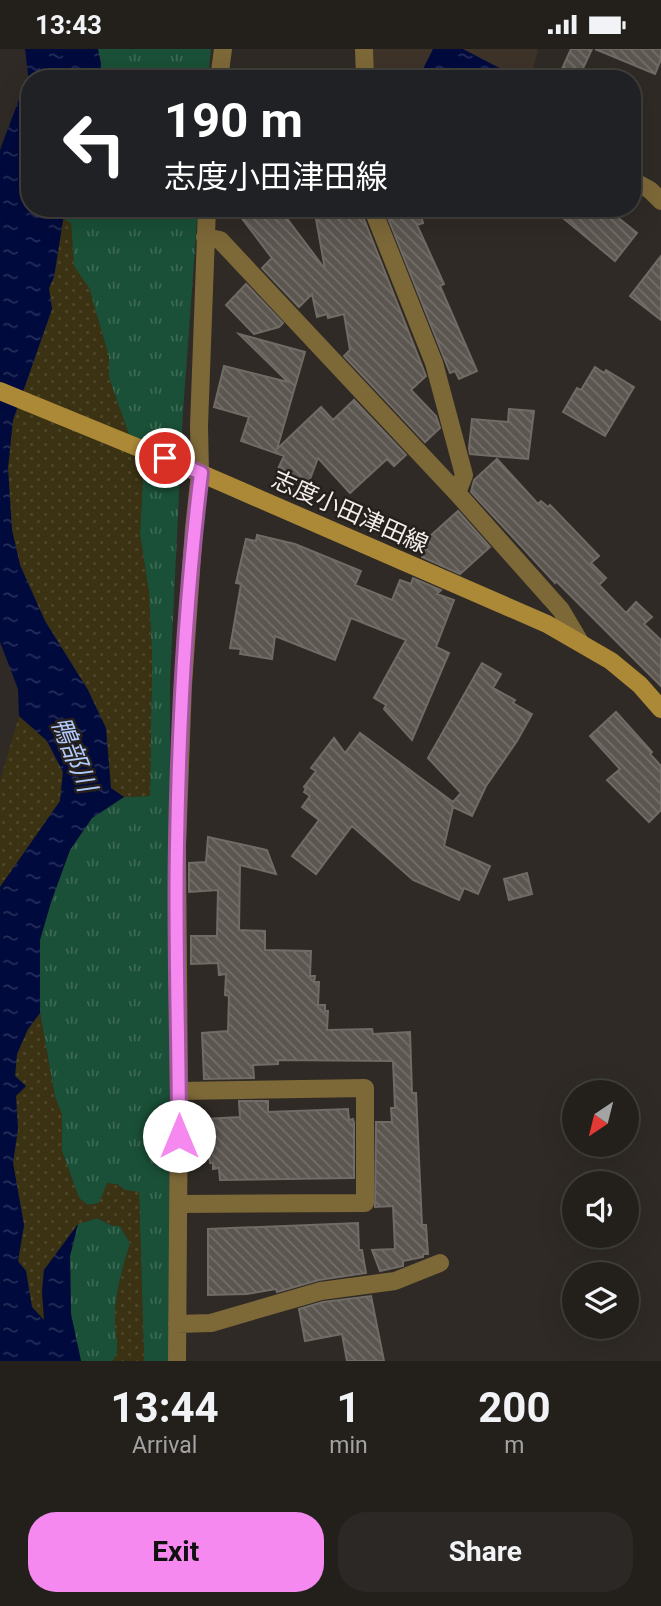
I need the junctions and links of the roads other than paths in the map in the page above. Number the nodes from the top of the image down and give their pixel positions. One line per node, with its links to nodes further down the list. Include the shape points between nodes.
1 (223, 49): 3 (street)
2 (364, 49): 4 (street)
3 (220, 70)
4 (365, 70)
5 (641, 185): 6 (street)
6 (661, 201)
7 (207, 217): 9 (street)
8 (376, 217): 12 (street, via 438,374 464,475)
9 (205, 237): 11 (street); 12 (street, via 220,240)
10 (0, 391): 11 (main road, 志度小田津田線)
11 (195, 470): 13 (main road, 志度小田津田線); 15 (street, via 177,845)
12 (457, 493): 13 (street, via 561,610)
13 (580, 642): 14 (main road, 志度小田津田線, via 631,677)
14 (661, 709)
15 (179, 1091): 16 (street); 16 (street, via 365,1088 365,1203)
16 (178, 1204): 18 (street)
17 (440, 1263): 18 (street, via 395,1281 321,1291 211,1322)
18 (177, 1324): 19 (street)
19 (177, 1361)

